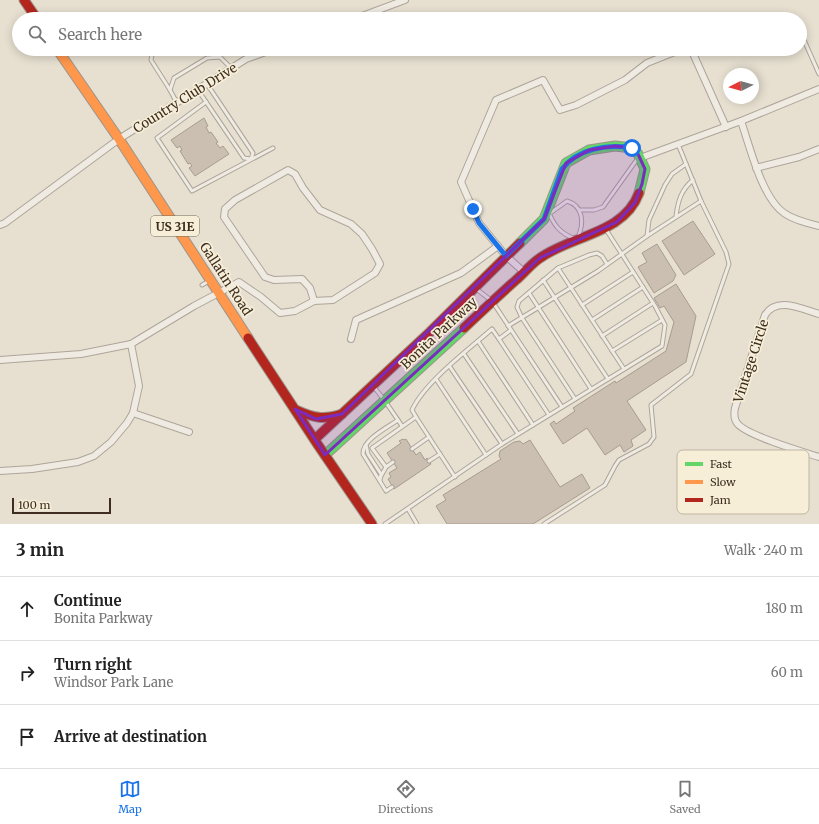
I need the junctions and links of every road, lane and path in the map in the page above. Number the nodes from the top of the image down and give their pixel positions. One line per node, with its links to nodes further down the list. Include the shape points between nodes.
1 (24, 0): 3 (street)
2 (405, 0): 4 (street)
3 (32, 12)
4 (373, 12)
5 (807, 47): 12 (lane)
6 (62, 56): 21 (street, Gallatin Road / US 31E)
7 (151, 56): 15 (lane, via 150,60)
8 (254, 56): 11 (street, Country Club Drive)
9 (665, 56): 39 (street, via 648,63 625,80 576,105 560,110 543,80 496,100 461,182 479,223)
10 (694, 56): 20 (street)
11 (232, 69): 13 (street, Country Club Drive); 15 (lane, via 220,58 207,58 174,78)
12 (819, 74)
13 (207, 84): 16 (street, Country Club Drive); 26 (lane, via 253,153)
14 (819, 89): 19 (street)
15 (170, 90): 18 (lane)
16 (198, 90): 17 (lane); 18 (street, Country Club Drive)
17 (206, 102): 26 (lane, via 244,158); 26 (lane, via 157,138 192,191)
18 (177, 103): 21 (street, Country Club Drive)
19 (742, 121): 20 (street); 28 (street)
20 (726, 127): 22 (street)
21 (119, 139): 34 (street, Country Club Drive); 46 (street, Gallatin Road / US 31E)
22 (678, 144): 25 (street); 27 (lane)
23 (273, 148): 26 (lane)
24 (819, 149): 28 (street)
25 (640, 157): 31 (lane, via 603,207); 32 (street, Bonita Parkway, via 632,148 615,146 589,150 566,163); 36 (street, Bonita Parkway, via 645,169 635,203 617,222)
26 (251, 159)
27 (686, 164): 29 (lane); 37 (lane, via 672,174 665,185 649,220)
28 (756, 168): 35 (street, via 770,198 783,213)
29 (693, 180): 30 (lane); 33 (lane, via 681,194)
30 (701, 201): 33 (lane); 116 (lane, via 726,252 729,264 691,374 651,405 654,437 649,444 619,460 606,485)
31 (579, 210): 32 (lane, via 568,201); 38 (lane, via 582,223)
32 (548, 211): 38 (lane, via 558,230); 41 (street, Bonita Parkway, via 544,219)
33 (676, 216): 37 (lane)
34 (0, 225)
35 (819, 226)
36 (605, 228): 38 (street, Bonita Parkway); 40 (lane)
37 (647, 236): 40 (lane)
38 (577, 240): 44 (street, Bonita Parkway, via 540,258)
39 (498, 246): 41 (street); 67 (street, via 461,273 356,320)
40 (622, 254): 42 (lane); 45 (lane)
41 (506, 256): 44 (street); 50 (street, Bonita Parkway)
42 (607, 264): 43 (lane, via 597,253); 51 (lane)
43 (558, 268): 47 (lane); 51 (lane)
44 (524, 272): 56 (street, Bonita Parkway)
45 (633, 272): 49 (lane); 58 (lane)
46 (210, 280): 48 (lane); 52 (street, Gallatin Road / US 31E)
47 (543, 280): 53 (lane); 54 (lane)
48 (202, 285)
49 (643, 287): 57 (lane); 62 (lane)
50 (475, 288): 56 (lane); 78 (street, Bonita Parkway)
51 (570, 288): 54 (lane); 58 (lane)
52 (218, 292): 55 (street, via 239,282 280,312 295,311); 70 (street); 83 (street, Gallatin Road / US 31E)
53 (529, 293): 59 (lane); 61 (lane, via 517,307)
54 (555, 298): 59 (lane); 77 (lane)
55 (314, 301): 55 (street, via 310,288 302,279 274,280 266,277 224,217 225,209 235,200 288,170 296,174 320,210 351,224 362,234 380,264 375,273 333,300)
56 (492, 301): 64 (lane); 81 (street, Bonita Parkway)
57 (653, 303): 63 (lane); 66 (lane)
58 (582, 305): 62 (lane)
59 (538, 308): 61 (lane); 79 (lane)
60 (819, 314): 98 (street, Vintage Circle, via 786,304 768,310 734,417 748,432)
61 (522, 318): 64 (lane); 80 (lane)
62 (592, 320): 66 (lane)
63 (662, 320): 71 (lane); 75 (lane, via 665,325 662,346)
64 (508, 326): 65 (lane)
65 (511, 330): 68 (lane); 82 (lane)
66 (602, 336): 71 (lane)
67 (350, 338)
68 (499, 339): 69 (lane, via 492,328); 86 (lane)
69 (478, 341): 72 (lane); 89 (lane)
70 (131, 344): 73 (street, via 81,354); 84 (street, via 139,386)
71 (612, 351): 75 (lane)
72 (464, 354): 74 (lane); 92 (lane)
73 (0, 360)
74 (450, 366): 76 (lane); 95 (lane)
75 (624, 369): 77 (lane)
76 (436, 379): 87 (lane, via 416,401 412,410); 102 (lane)
77 (608, 379): 79 (lane)
78 (373, 385): 81 (lane); 85 (street, Bonita Parkway)
79 (591, 389): 80 (lane)
80 (574, 399): 82 (lane)
81 (385, 401): 88 (lane); 101 (street, Bonita Parkway)
82 (562, 407): 86 (lane)
83 (295, 409): 85 (street, via 316,419); 94 (street, Gallatin Road / US 31E)
84 (133, 414): 91 (street); 107 (street, via 111,442 94,456 78,462)
85 (342, 414): 94 (street, Bonita Parkway)
86 (549, 415): 89 (lane)
87 (416, 417): 90 (lane); 93 (lane)
88 (398, 420): 90 (lane); 96 (lane, via 370,439)
89 (533, 425): 92 (lane)
90 (402, 426): 106 (lane, via 372,448)
91 (189, 432)
92 (518, 434): 95 (lane)
93 (429, 437): 97 (lane); 100 (lane)
94 (315, 439): 101 (street, Gallatin Road / US 31E)
95 (502, 444): 102 (lane)
96 (366, 445): 108 (lane, via 368,454); 110 (lane, via 363,454)
97 (412, 449)
98 (799, 450)
99 (809, 453): 103 (street, Vintage Circle)
100 (440, 454): 104 (lane); 109 (lane)
101 (325, 455): 113 (street, Gallatin Road / US 31E)
102 (486, 455): 109 (lane)
103 (819, 457)
104 (429, 461)
105 (393, 462): 106 (lane)
106 (386, 467): 108 (lane)
107 (0, 471)
108 (381, 476): 110 (lane)
109 (455, 477): 112 (lane)
110 (380, 481): 111 (lane, via 386,491)
111 (392, 487)
112 (408, 508): 114 (lane); 115 (lane)
113 (372, 524)
114 (385, 524)
115 (417, 524)
116 (544, 524)

